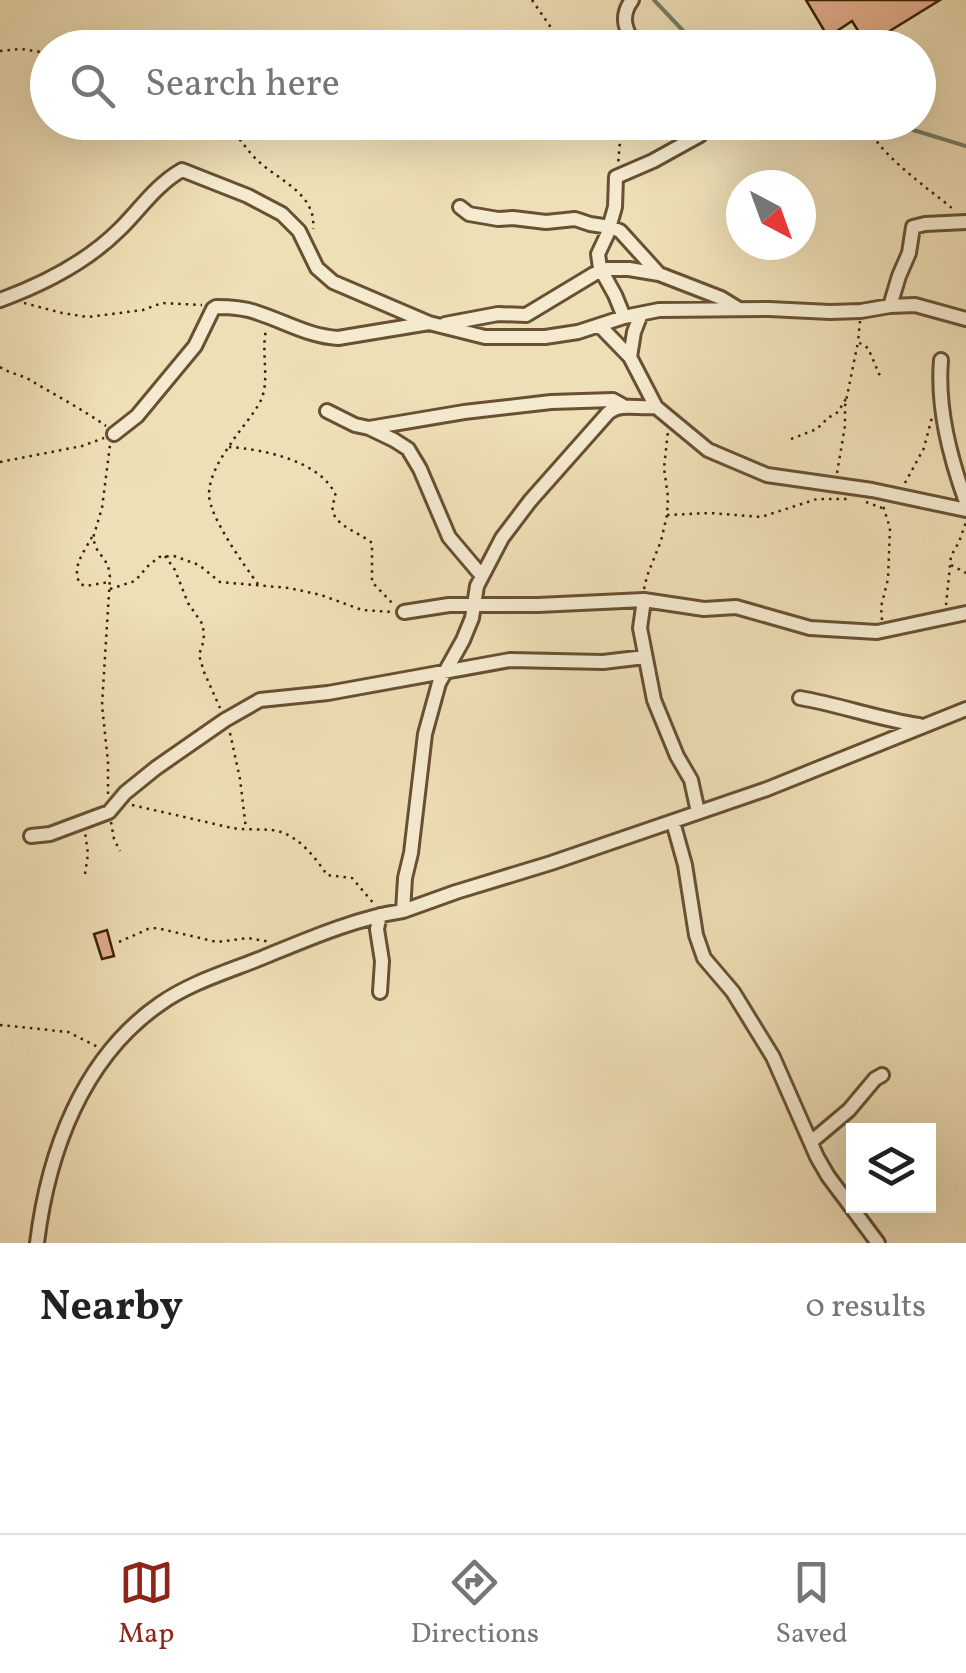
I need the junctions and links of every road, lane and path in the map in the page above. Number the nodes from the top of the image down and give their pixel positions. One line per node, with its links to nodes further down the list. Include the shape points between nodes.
1 (532, 0): 3 (path)
2 (632, 0): 4 (street)
3 (553, 30)
4 (626, 30)
5 (0, 51): 6 (path)
6 (30, 51)
7 (240, 140): 16 (path, via 313,212 313,230)
8 (620, 140): 11 (path)
9 (691, 140): 11 (street)
10 (877, 140): 13 (path)
11 (616, 177): 15 (street)
12 (460, 207): 14 (street, via 498,219)
13 (961, 217): 23 (street, via 914,227)
14 (590, 224): 15 (street); 17 (street)
15 (610, 227): 17 (street); 19 (street)
16 (304, 242): 21 (street, via 282,214 182,170 90,255); 32 (street, via 333,282)
17 (603, 245): 18 (street)
18 (602, 271): 19 (street); 29 (street); 32 (street, via 526,315)
19 (659, 274): 20 (street)
20 (702, 292): 25 (street); 26 (street)
21 (0, 300)
22 (18, 302): 24 (path, via 81,316 162,303)
23 (890, 306): 27 (street); 31 (street, via 914,304)
24 (213, 309): 30 (street); 45 (street, via 195,346)
25 (668, 310): 26 (street); 28 (street)
26 (741, 310): 27 (street)
27 (861, 312): 34 (path)
28 (641, 314): 29 (street); 35 (street)
29 (624, 317): 33 (street)
30 (270, 318): 32 (street, via 338,338); 47 (path, via 262,398)
31 (966, 319)
32 (435, 324): 33 (street, via 514,338)
33 (600, 326): 35 (street)
34 (858, 342): 38 (path, via 868,348); 39 (path)
35 (630, 357): 43 (street)
36 (941, 360): 40 (street)
37 (0, 368): 45 (path, via 86,412)
38 (880, 376)
39 (847, 395): 46 (path, via 818,429); 49 (path)
40 (941, 405): 50 (path, via 909,478); 51 (street)
41 (622, 406): 43 (street); 44 (street, via 613,400 550,402); 59 (street, via 530,502)
42 (327, 411): 44 (street)
43 (660, 411): 49 (street, via 708,450 767,475); 53 (path, via 668,434)
44 (369, 428): 59 (street, via 408,449 450,537)
45 (114, 434): 48 (path); 55 (path)
46 (791, 439)
47 (228, 447): 61 (path, via 209,497); 65 (path, via 274,452 332,487 336,519 372,543 372,582)
48 (0, 462)
49 (835, 485): 50 (street, via 872,490)
50 (885, 502): 52 (street); 53 (path, via 817,499 762,516); 68 (path)
51 (966, 502)
52 (966, 510)
53 (667, 515): 63 (path)
54 (966, 520): 57 (path)
55 (93, 536): 60 (path); 60 (path, via 76,579 86,586)
56 (164, 556): 61 (path, via 188,560 220,582); 62 (path, via 131,584); 73 (path, via 203,625 199,655)
57 (950, 564): 58 (path); 67 (path)
58 (966, 573)
59 (482, 576): 64 (street)
60 (110, 582): 62 (path)
61 (259, 585): 65 (path, via 310,592 362,610)
62 (110, 589): 75 (path, via 102,704)
63 (644, 600): 64 (street); 68 (street, via 736,607 822,630); 69 (street)
64 (474, 605): 65 (street); 70 (street)
65 (404, 612)
66 (966, 613): 67 (street)
67 (948, 616): 68 (street)
68 (886, 630)
69 (645, 657): 70 (street, via 510,660); 76 (street, via 654,700 691,780)
70 (446, 671): 73 (street, via 270,698); 83 (street, via 425,734)
71 (800, 698): 74 (street)
72 (966, 709): 74 (street)
73 (225, 720): 75 (street, via 136,783); 79 (path)
74 (922, 725): 76 (street)
75 (112, 810): 77 (street); 79 (path, via 132,805); 81 (path)
76 (698, 812): 78 (street)
77 (83, 820): 80 (street); 82 (path)
78 (674, 822): 83 (street); 91 (street, via 704,958 756,1027)
79 (246, 830): 84 (path, via 289,836 327,875 352,878)
80 (31, 836)
81 (120, 851)
82 (85, 874)
83 (403, 911): 84 (street)
84 (380, 915): 86 (street); 87 (street)
85 (119, 942): 86 (path, via 157,928 217,942 261,939)
86 (286, 948): 89 (street, via 160,1003)
87 (380, 992)
88 (0, 1025): 89 (path, via 68,1032)
89 (108, 1053): 92 (street, via 68,1120 46,1185)
90 (882, 1074): 91 (street)
91 (810, 1142): 93 (street)
92 (37, 1243)
93 (878, 1243)

